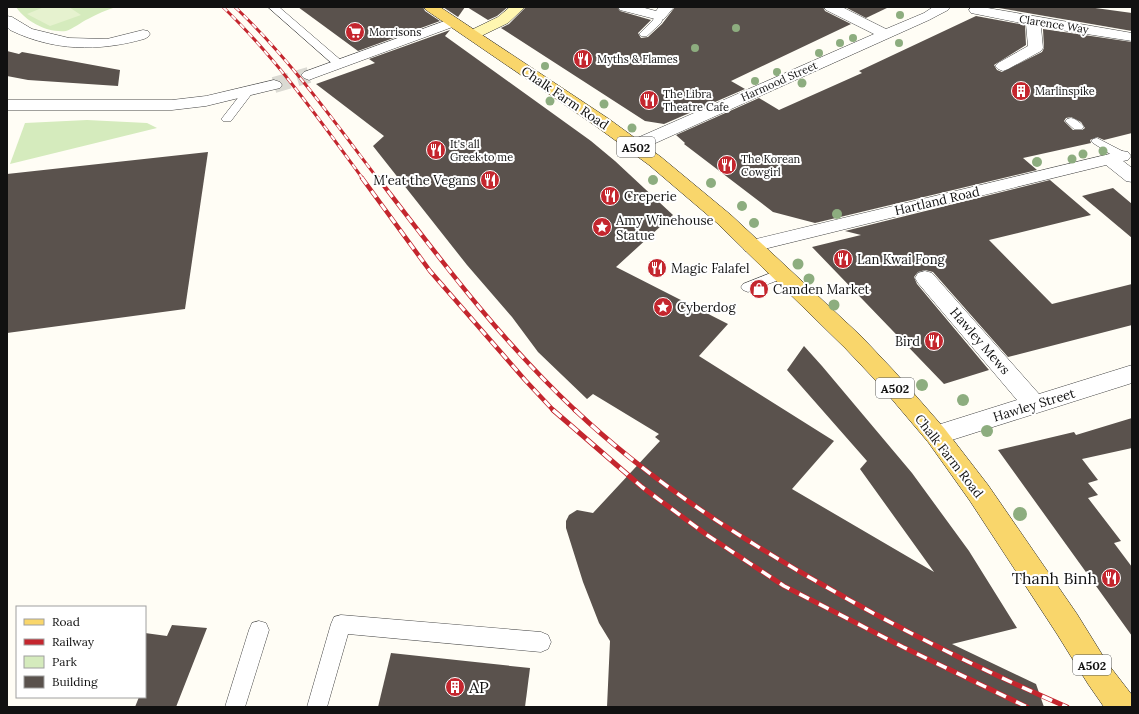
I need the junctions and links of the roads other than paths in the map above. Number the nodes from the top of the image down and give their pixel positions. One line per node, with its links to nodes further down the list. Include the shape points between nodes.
1 (273, 7): 17 (lane)
2 (431, 7): 11 (main road, Chalk Farm Road / A502)
3 (518, 7): 15 (main road, via 503,20)
4 (625, 7): 8 (street)
5 (831, 7): 14 (street)
6 (943, 7): 14 (street, Harmood Street)
7 (976, 10): 10 (street, Clarence Way)
8 (663, 11): 13 (lane)
9 (7, 20): 12 (street, via 21,30 38,36 82,43 108,43)
10 (1033, 21): 16 (street, Clarence Way); 18 (street, via 1036,48)
11 (453, 22): 15 (main road, Chalk Farm Road / A502); 17 (street)
12 (143, 34)
13 (644, 34)
14 (886, 34): 25 (street, Harmood Street)
15 (472, 35): 25 (main road, Chalk Farm Road / A502)
16 (1132, 37)
17 (339, 64): 19 (street)
18 (1003, 66)
19 (309, 75)
20 (274, 85): 21 (street)
21 (248, 92): 22 (street, via 172,105); 23 (lane)
22 (7, 105)
23 (227, 119)
24 (1097, 141): 26 (lane)
25 (634, 146): 28 (main road, Chalk Farm Road / A502, via 712,209)
26 (1117, 158): 27 (street); 28 (street, Hartland Road)
27 (1132, 177)
28 (752, 246): 29 (main road, Chalk Farm Road / A502)
29 (781, 274): 31 (lane); 34 (main road, Chalk Farm Road / A502, via 853,342)
30 (925, 278): 33 (street, Hawley Mews)
31 (748, 287)
32 (1132, 374): 33 (street, Hawley Street)
33 (1035, 405): 34 (street, Hawley Street)
34 (936, 435): 37 (main road, Chalk Farm Road / A502, via 979,493 1098,674)
35 (259, 630): 38 (lane)
36 (541, 642): 39 (lane, via 341,624)
37 (1123, 706)
38 (235, 707)
39 (317, 707)

